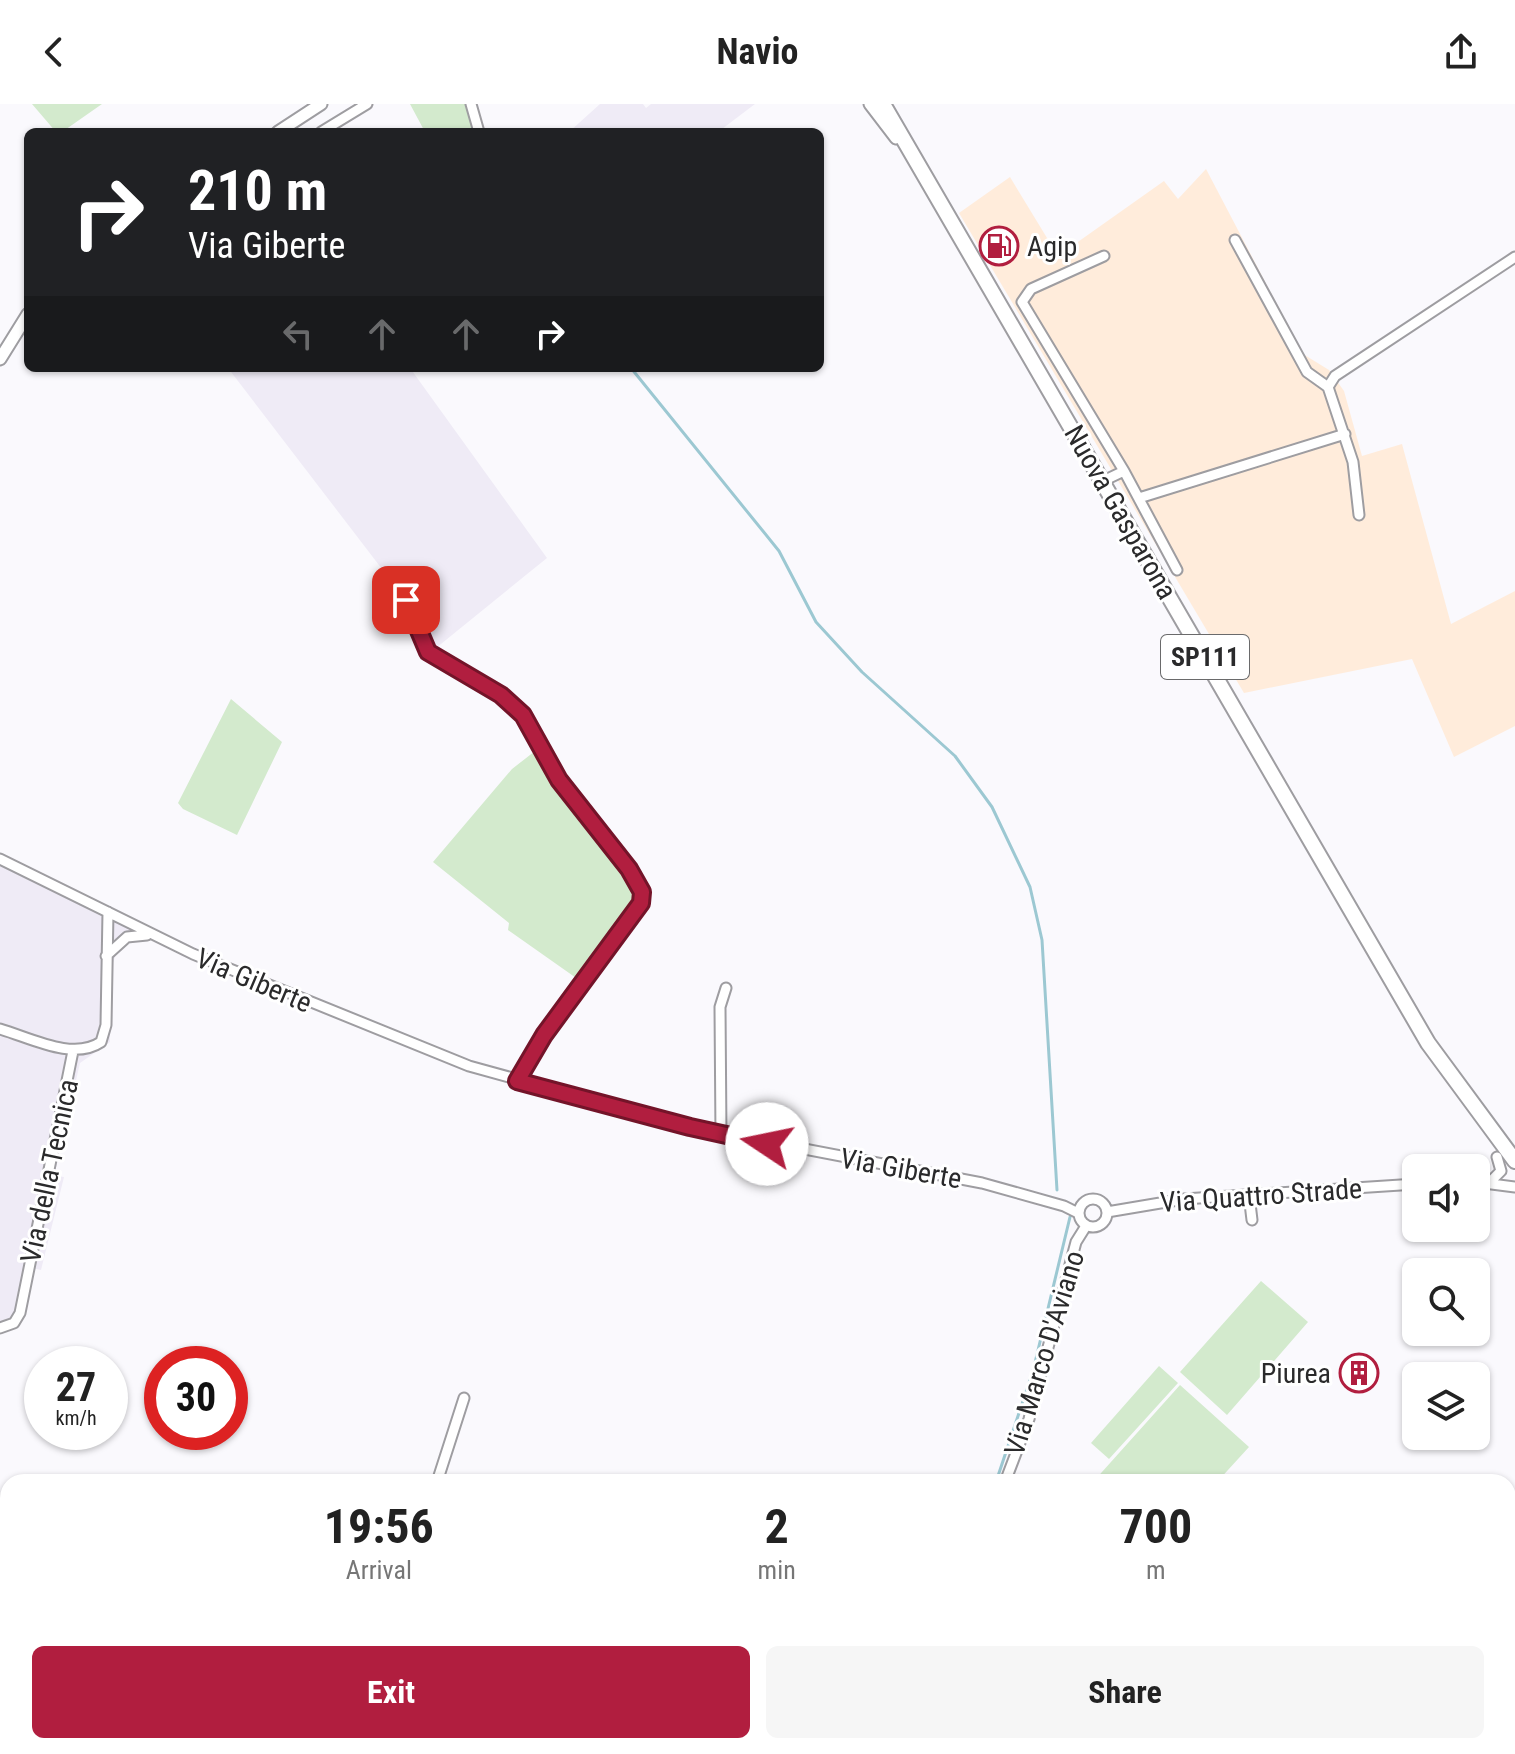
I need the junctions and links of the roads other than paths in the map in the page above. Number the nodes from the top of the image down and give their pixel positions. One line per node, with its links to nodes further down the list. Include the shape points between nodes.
1 (321, 104): 6 (street)
2 (367, 104): 7 (street)
3 (471, 104): 8 (street)
4 (869, 104): 9 (street)
5 (883, 104): 9 (main road, Nuova Gasparona / SP111)
6 (284, 128)
7 (328, 128)
8 (478, 128)
9 (947, 213): 18 (main road, Nuova Gasparona / SP111)
10 (1235, 240): 15 (street, via 1307,372)
11 (1104, 256): 17 (street, via 1031,289 1022,302)
12 (1515, 257): 15 (street, via 1335,376)
13 (24, 320): 14 (street)
14 (0, 359)
15 (1328, 387): 16 (street)
16 (1345, 434): 19 (street); 20 (street)
17 (1124, 471): 18 (street); 19 (street)
18 (1103, 481): 36 (main road, Nuova Gasparona / SP111, via 1428,1043)
19 (1139, 498): 21 (street)
20 (1359, 515)
21 (1177, 570)
22 (415, 583): 33 (street, via 406,600 428,652 501,695 523,715 559,780 642,892 641,903 544,1035)
23 (0, 859): 24 (street, Via Giberte)
24 (108, 912): 25 (street, Via Giberte); 26 (street)
25 (123, 919): 26 (street); 27 (street, Via Giberte); 28 (street)
26 (107, 932): 29 (street)
27 (152, 935): 28 (street); 33 (street, Via Giberte, via 322,1008)
28 (120, 941): 29 (street)
29 (106, 956): 32 (street, via 106,1025 101,1042 90,1050)
30 (726, 988): 34 (street, via 720,1007)
31 (0, 1029): 32 (street)
32 (73, 1051): 45 (street, Via della Tecnica, via 20,1313 14,1323)
33 (517, 1081): 34 (street, Via Giberte)
34 (721, 1135): 42 (street, Via Giberte, via 970,1180)
35 (1497, 1157): 37 (street, via 1501,1171)
36 (1515, 1161)
37 (1491, 1181): 39 (street)
38 (1402, 1185): 40 (street, Via Quattro Strade)
39 (1515, 1187)
40 (1249, 1195): 41 (street, Via Quattro Strade); 43 (street)
41 (1107, 1212): 42 (street, via 1094,1199 1085,1201); 44 (street, via 1102,1224)
42 (1078, 1213): 44 (street)
43 (1252, 1220)
44 (1086, 1226): 48 (street, Via Marco D'Aviano, via 1076,1242 1029,1419)
45 (0, 1328)
46 (464, 1398): 47 (street)
47 (440, 1474)
48 (1008, 1474)

